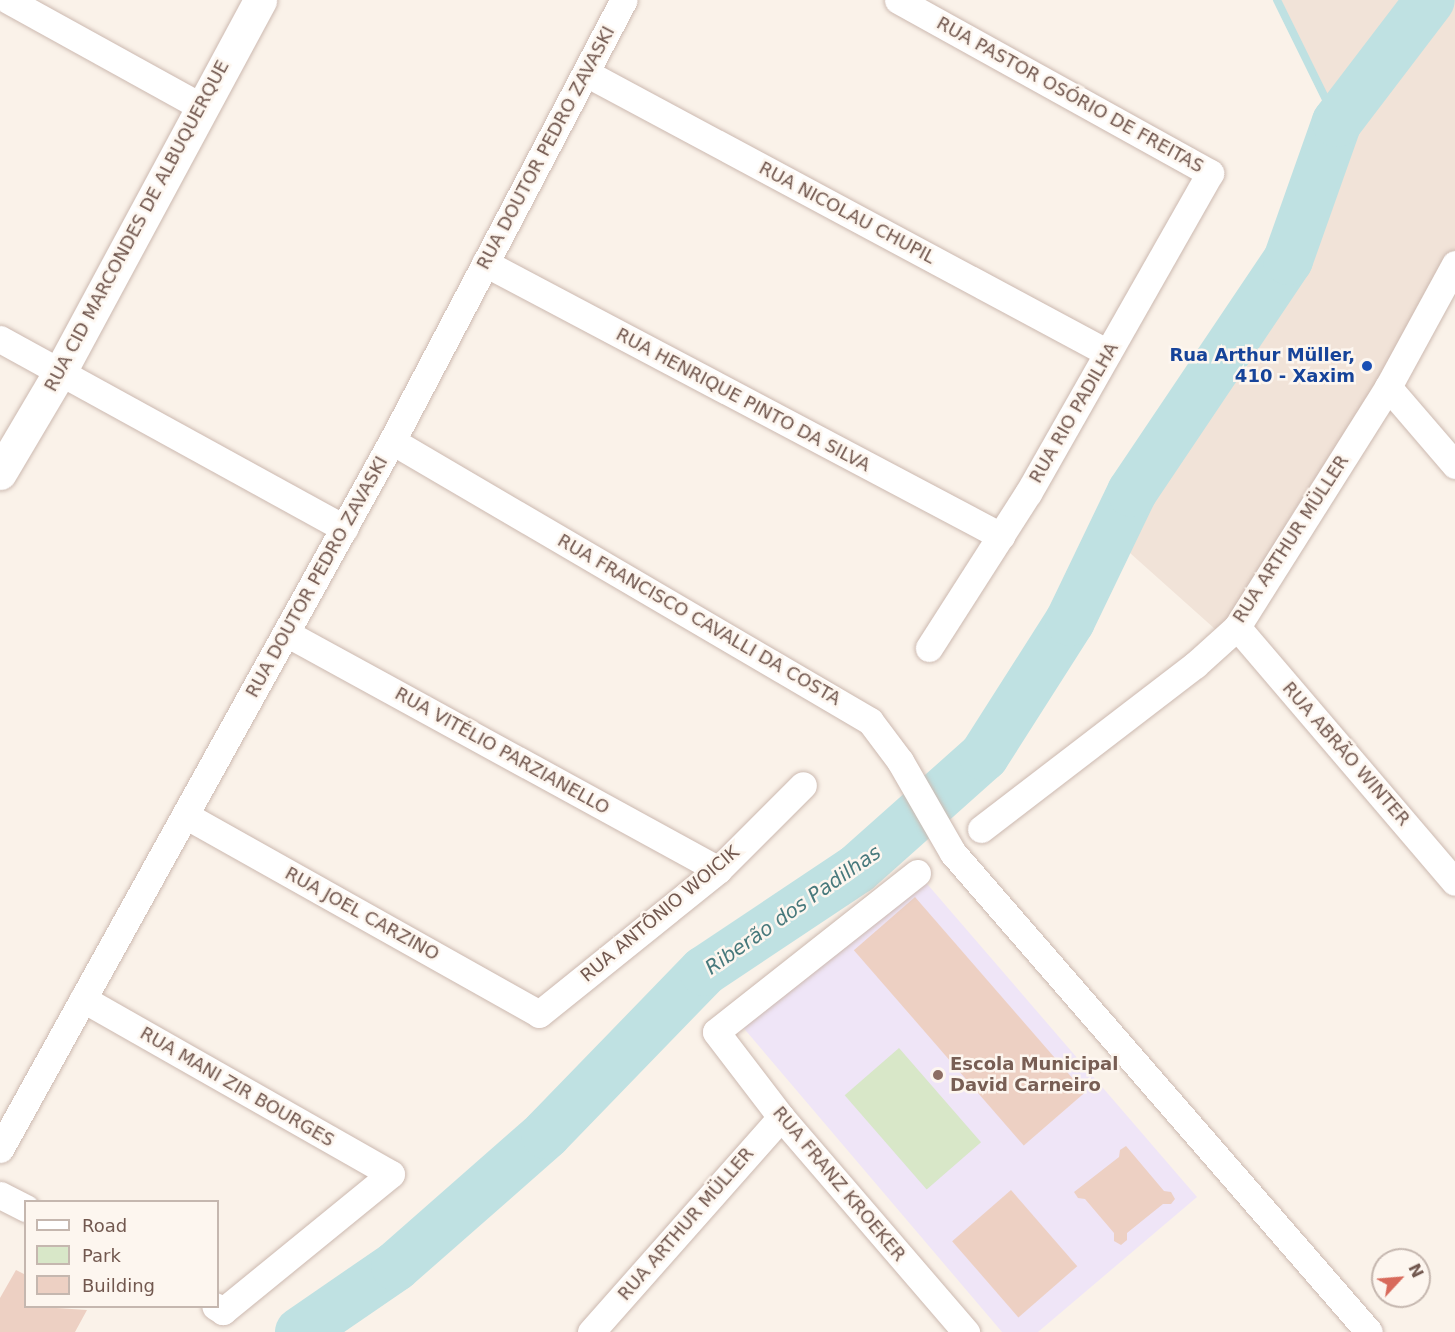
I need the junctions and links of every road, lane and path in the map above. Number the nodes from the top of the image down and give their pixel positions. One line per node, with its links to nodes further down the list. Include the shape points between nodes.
1 (8, 0): 6 (street)
2 (260, 0): 6 (street, RUA CID MARCONDES DE ALBUQUERQUE)
3 (624, 0): 5 (street, RUA DOUTOR PEDRO ZAVASKI)
4 (898, 0): 7 (street, RUA PASTOR OSÓRIO DE FREITAS)
5 (586, 73): 8 (street, RUA DOUTOR PEDRO ZAVASKI); 11 (street, RUA NICOLAU CHUPIL)
6 (202, 106): 12 (street, RUA CID MARCONDES DE ALBUQUERQUE)
7 (1210, 173): 11 (street, RUA RIO PADILHA)
8 (485, 263): 14 (street, RUA DOUTOR PEDRO ZAVASKI); 19 (street, RUA HENRIQUE PINTO DA SILVA)
9 (1455, 264): 13 (street, RUA ARTHUR MÜLLER)
10 (0, 339): 12 (street)
11 (1108, 352): 19 (street, RUA RIO PADILHA)
12 (61, 370): 15 (street, RUA CID MARCONDES DE ALBUQUERQUE); 18 (street)
13 (1388, 387): 16 (street); 20 (street, RUA ARTHUR MÜLLER)
14 (392, 441): 18 (street, RUA DOUTOR PEDRO ZAVASKI); 38 (street, RUA FRANCISCO CAVALLI DA COSTA, via 870,721 900,761 950,848)
15 (7, 462): 17 (street, RUA CID MARCONDES DE ALBUQUERQUE)
16 (1455, 465)
17 (0, 494)
18 (344, 528): 21 (street, RUA DOUTOR PEDRO ZAVASKI)
19 (1001, 536): 22 (street, RUA RIO PADILHA)
20 (1236, 627): 25 (street, RUA ARTHUR MÜLLER, via 1195,665); 28 (street, RUA ABRÃO WINTER)
21 (286, 633): 24 (street, RUA DOUTOR PEDRO ZAVASKI); 26 (street, RUA VITÉLIO PARZIANELLO)
22 (930, 648)
23 (803, 785): 26 (street, RUA ANTÔNIO WOICIK)
24 (185, 815): 29 (street, RUA DOUTOR PEDRO ZAVASKI); 30 (street, RUA JOEL CARZINO)
25 (981, 829)
26 (718, 870): 30 (street, RUA ANTÔNIO WOICIK)
27 (917, 873): 31 (street, RUA FRANZ KROEKER, via 717,1032)
28 (1455, 882)
29 (83, 999): 32 (street, RUA DOUTOR PEDRO ZAVASKI); 35 (street, RUA MANI ZIR BOURGES, via 391,1174 223,1311)
30 (539, 1014)
31 (781, 1117): 36 (street, RUA ARTHUR MÜLLER); 37 (street, RUA FRANZ KROEKER)
32 (0, 1149)
33 (0, 1195): 34 (street)
34 (24, 1207)
35 (218, 1308)
36 (591, 1332)
37 (966, 1332)
38 (1369, 1332)

